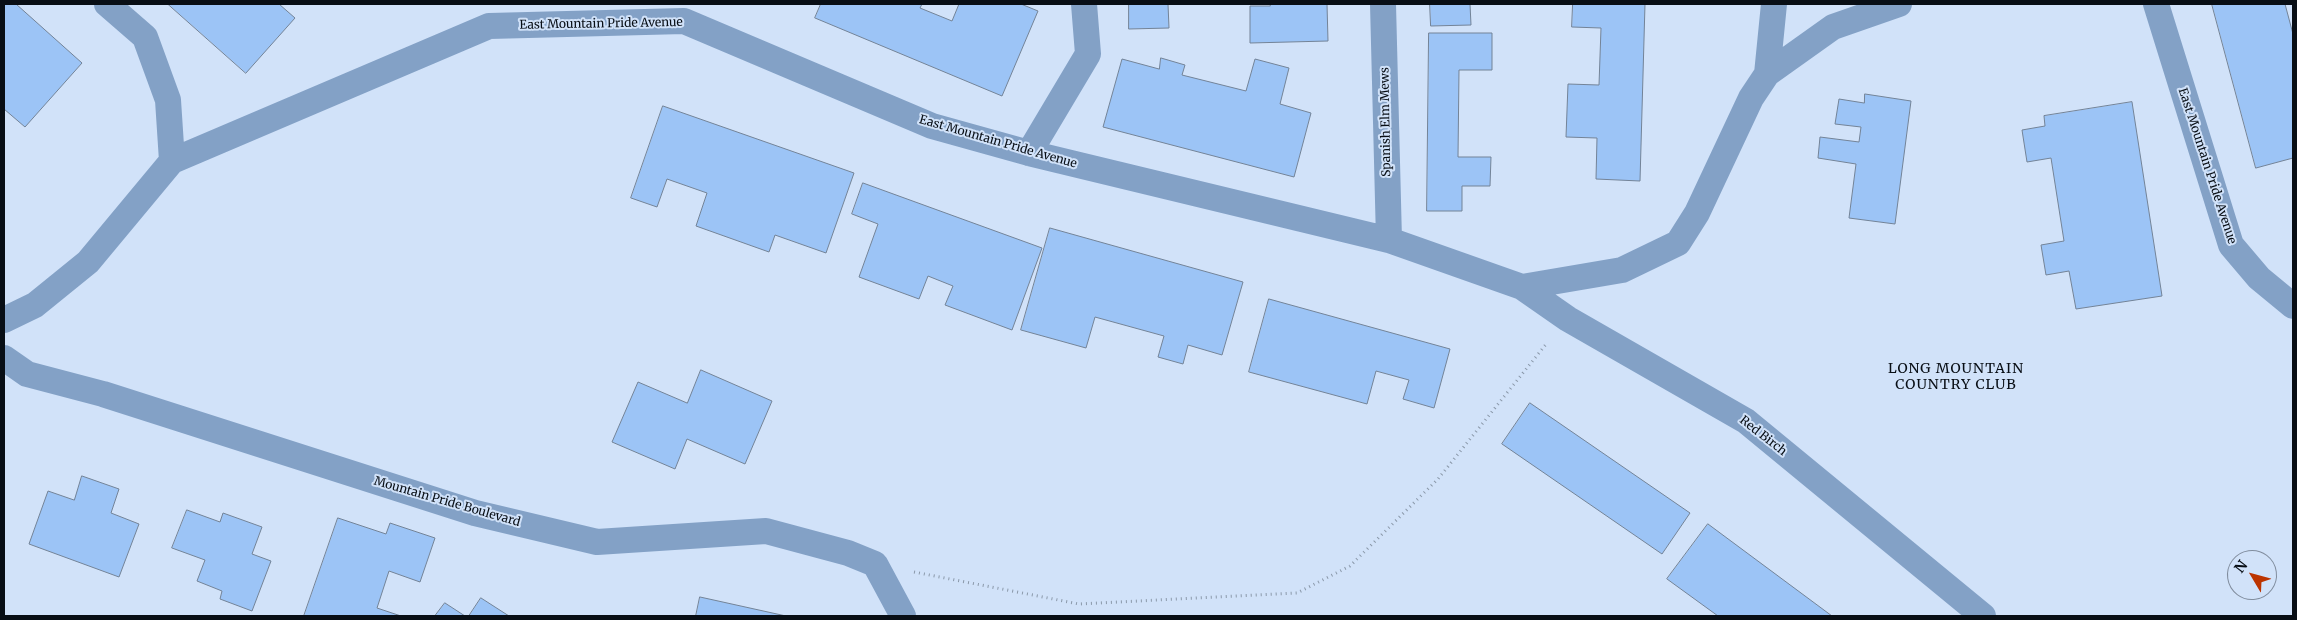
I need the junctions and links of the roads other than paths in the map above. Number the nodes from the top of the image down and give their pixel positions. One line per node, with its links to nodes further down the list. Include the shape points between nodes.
1 (107, 4): 11 (street, via 145,37 168,100)
2 (1084, 4): 10 (street, via 1088,54)
3 (1383, 4): 12 (street, Spanish Elm Mews)
4 (1774, 4): 9 (street)
5 (1899, 4): 9 (street, East Mountain Pride Avenue, via 1833,28)
6 (2156, 4): 14 (street, East Mountain Pride Avenue, via 2231,245 2259,278)
7 (683, 12): 8 (street, East Mountain Pride Avenue); 10 (street, East Mountain Pride Avenue, via 932,126)
8 (486, 15): 11 (street, East Mountain Pride Avenue)
9 (1767, 74): 13 (street, East Mountain Pride Avenue, via 1751,98 1698,213 1678,244 1622,270)
10 (1029, 153): 12 (street, East Mountain Pride Avenue)
11 (172, 161): 15 (street, East Mountain Pride Avenue, via 88,262 35,305)
12 (1389, 240): 13 (street, East Mountain Pride Avenue)
13 (1522, 287): 18 (street, Red Birch, via 1568,319 1746,420)
14 (2293, 306)
15 (4, 320)
16 (4, 358): 17 (street, Mountain Pride Boulevard, via 27,374 103,394 476,513 597,542 766,531 848,553 874,564)
17 (902, 616)
18 (1983, 616)

